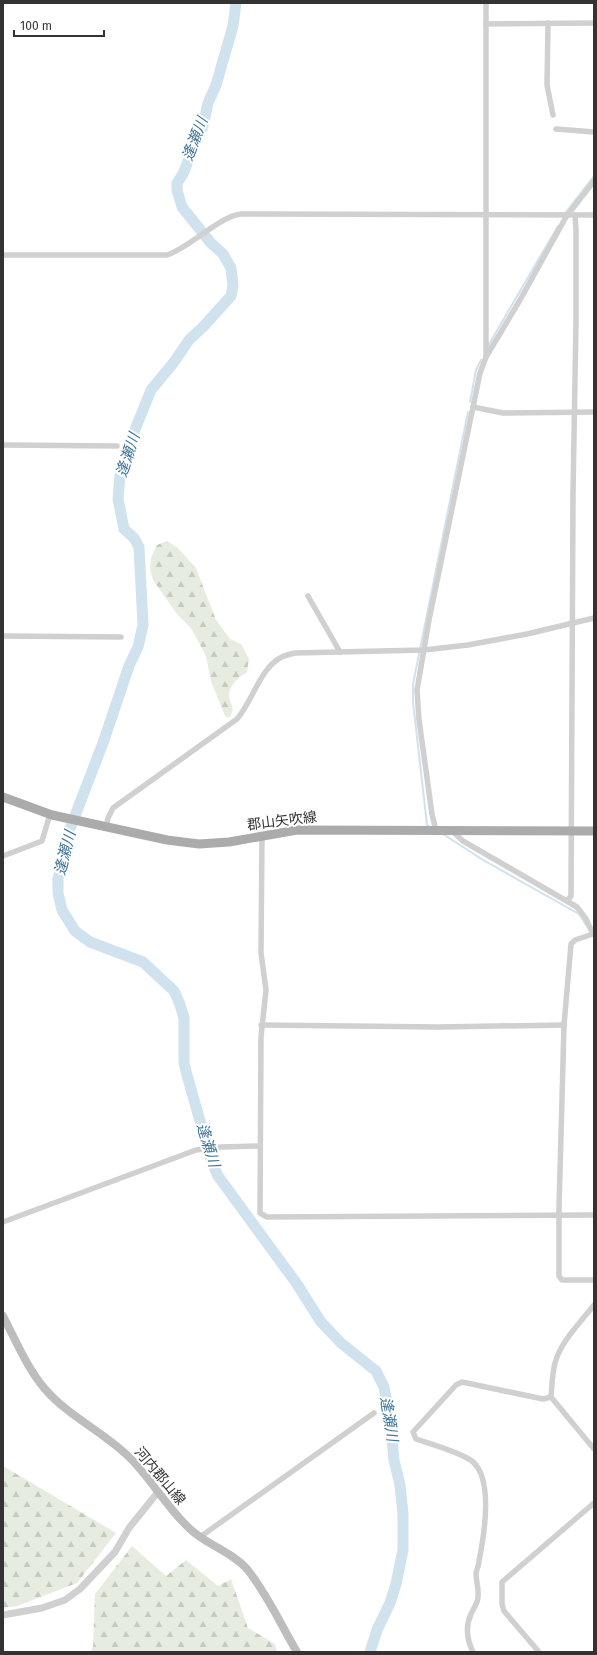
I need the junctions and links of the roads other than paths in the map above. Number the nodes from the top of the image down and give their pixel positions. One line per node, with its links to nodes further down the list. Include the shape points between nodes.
1 (486, 3): 4 (street)
2 (548, 23): 3 (street); 4 (street); 5 (street, via 547,85)
3 (594, 23)
4 (486, 24): 12 (street)
5 (553, 115)
6 (556, 129): 7 (street)
7 (594, 132)
8 (594, 181): 9 (street)
9 (568, 215): 10 (street); 12 (street); 14 (street)
10 (575, 215): 11 (street); 16 (street)
11 (594, 215)
12 (485, 216): 13 (street, via 234,214 178,251 163,256); 14 (street)
13 (3, 255)
14 (486, 357): 15 (street)
15 (473, 407): 16 (street, via 503,413); 25 (street)
16 (576, 412): 17 (street); 22 (street)
17 (594, 412)
18 (3, 445): 19 (street)
19 (117, 446)
20 (308, 596): 26 (street)
21 (594, 618): 22 (street)
22 (572, 623): 25 (street, via 468,645); 32 (street)
23 (3, 636): 24 (street)
24 (121, 637)
25 (424, 650): 26 (street); 30 (street, via 416,690)
26 (340, 652): 29 (street, via 295,653 280,658 264,675 237,719 113,808)
27 (3, 797): 28 (main road, 郡山矢吹線)
28 (51, 815): 29 (main road, 郡山矢吹線); 35 (street, via 42,841)
29 (106, 827): 34 (main road, 郡山矢吹線, via 199,844 216,844)
30 (436, 831): 31 (main road, 郡山矢吹線); 34 (main road, 郡山矢吹線, via 297,830)
31 (452, 831): 32 (main road, 郡山矢吹線); 36 (street, via 463,841)
32 (572, 831): 33 (main road, 郡山矢吹線); 36 (street, via 572,896)
33 (594, 831)
34 (262, 835): 37 (street, via 261,953 266,990)
35 (3, 856)
36 (568, 900): 38 (street, via 580,911 593,934 571,944)
37 (262, 1025): 38 (street); 39 (street)
38 (564, 1025): 41 (street)
39 (260, 1146): 41 (street, via 259,1210 264,1216); 42 (street, via 196,1150)
40 (594, 1215): 41 (street)
41 (559, 1216): 43 (street, via 559,1276 562,1280)
42 (3, 1222)
43 (594, 1280)
44 (594, 1305): 46 (street, via 558,1354)
45 (3, 1316): 49 (main road, 河内郡山線, via 45,1389 129,1457)
46 (551, 1397): 48 (street); 54 (street, via 543,1399 462,1382 456,1385 413,1432 416,1438 472,1461 483,1476 485,1515 476,1573 478,1597 467,1626 468,1643)
47 (374, 1413): 51 (street)
48 (594, 1449)
49 (158, 1492): 51 (main road, 河内郡山線, via 179,1518); 52 (street, via 129,1528 115,1552 80,1589 65,1600 42,1608)
50 (594, 1503): 55 (street, via 502,1582 504,1611)
51 (200, 1537): 53 (main road, 河内郡山線, via 246,1568)
52 (3, 1615)
53 (297, 1652)
54 (473, 1652)
55 (539, 1652)

